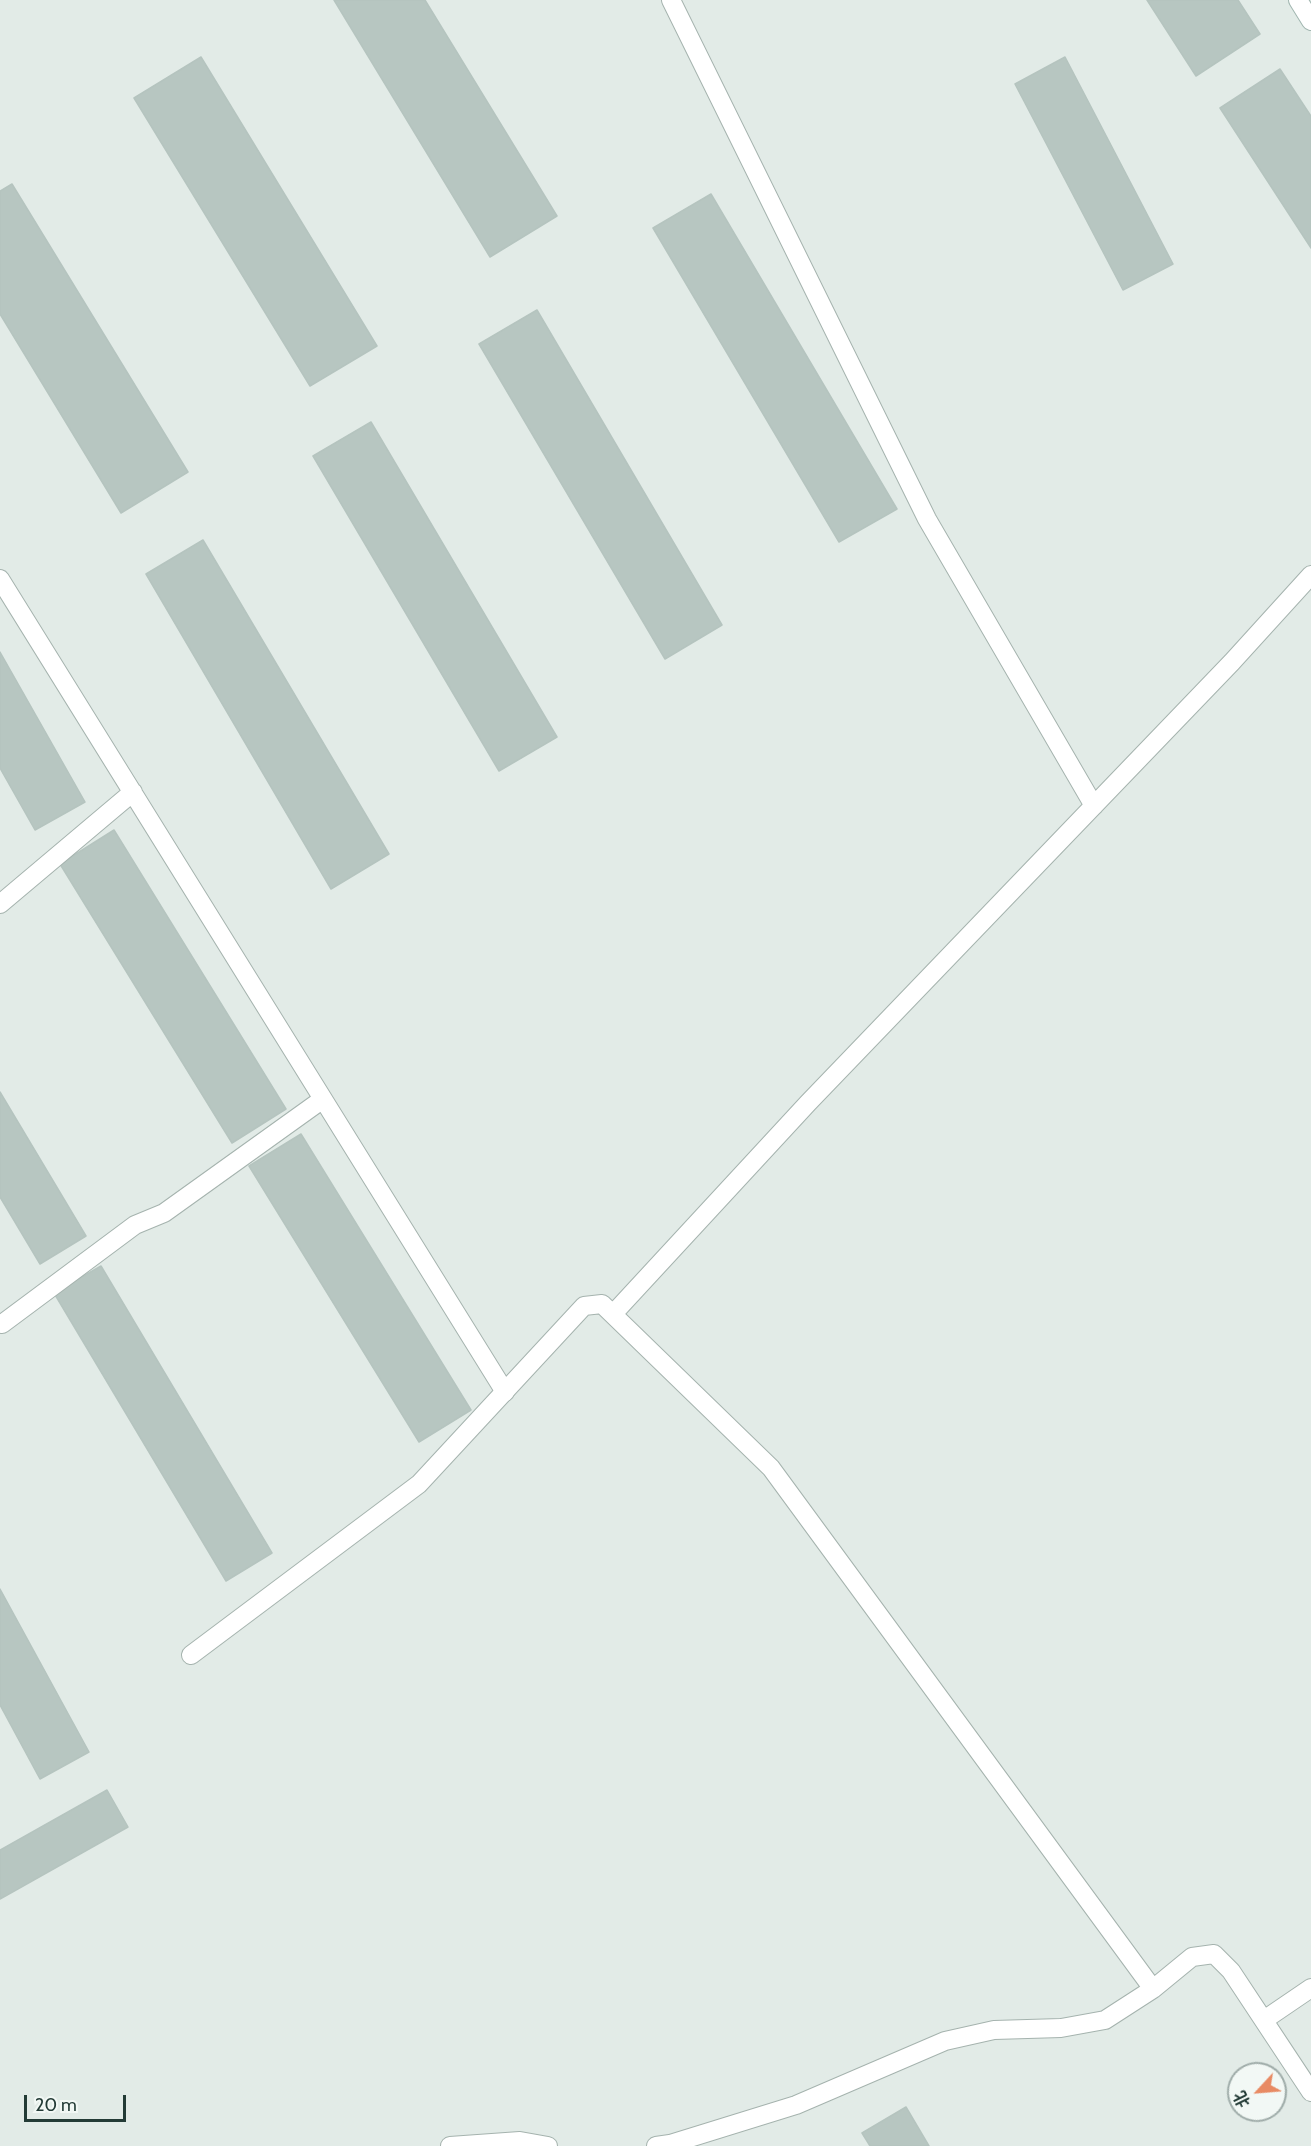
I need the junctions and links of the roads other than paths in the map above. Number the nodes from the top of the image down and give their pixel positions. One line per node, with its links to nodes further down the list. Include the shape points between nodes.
1 (671, 0): 7 (street, via 927,519)
2 (1298, 0): 3 (street)
3 (1311, 21)
4 (0, 579): 6 (street)
5 (1308, 586): 7 (street)
6 (133, 792): 8 (street); 9 (street)
7 (1094, 806): 10 (street, via 808,1103)
8 (0, 904)
9 (323, 1100): 11 (street, via 164,1213 135,1226); 12 (street)
10 (613, 1314): 12 (street, via 602,1304 584,1306); 15 (street, via 771,1468)
11 (2, 1324)
12 (505, 1392): 13 (street, via 419,1484)
13 (190, 1655)
14 (1311, 1988): 16 (street)
15 (1153, 1989): 16 (street, via 1192,1957 1214,1954 1231,1971); 20 (street, via 1105,2020 1062,2028 994,2030 945,2041 796,2105)
16 (1264, 2020): 17 (street)
17 (1311, 2092)
18 (450, 2146): 19 (street, via 520,2141)
19 (548, 2146)
20 (656, 2146)

